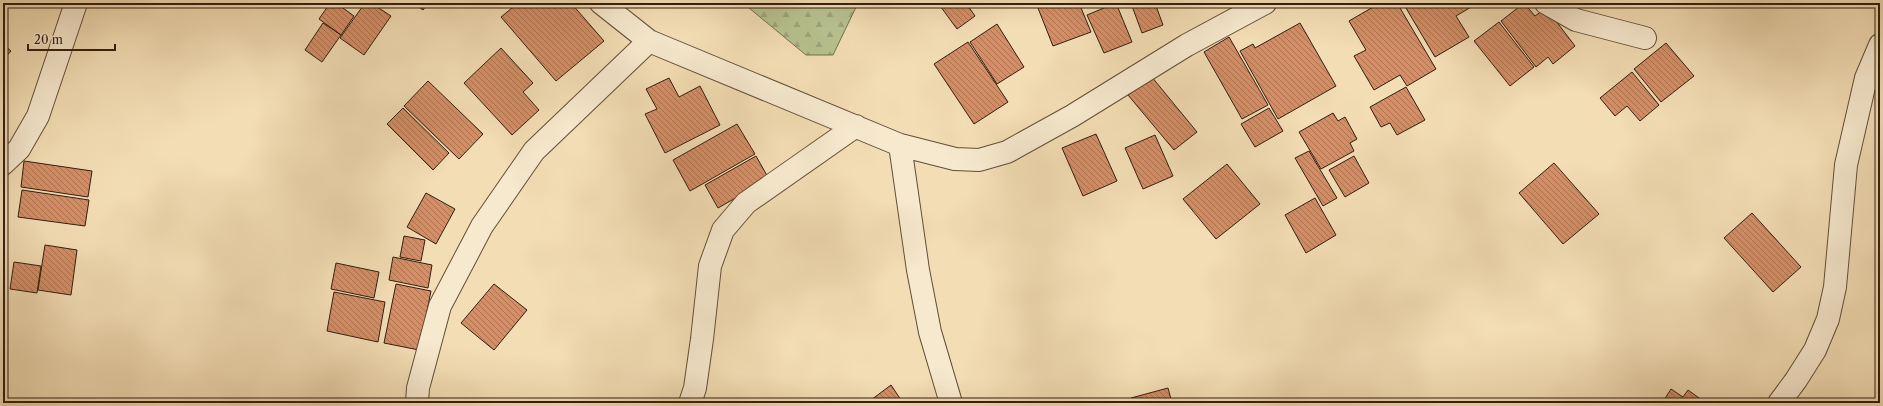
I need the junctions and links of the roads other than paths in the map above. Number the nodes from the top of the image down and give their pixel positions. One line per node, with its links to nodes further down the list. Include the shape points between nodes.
1 (76, 3): 10 (street, via 38,116 19,149)
2 (602, 3): 6 (street)
3 (1265, 3): 9 (street, via 1187,45 1072,116 1007,152 979,160 955,159)
4 (1546, 3): 5 (street, via 1576,20)
5 (1645, 38)
6 (649, 41): 8 (street); 11 (street, via 534,151 482,226 440,306 418,388)
7 (1880, 45): 14 (street, via 1866,78 1846,165 1835,287 1828,319 1815,350)
8 (856, 126): 9 (street); 12 (street, via 746,203 723,230 710,266 695,388)
9 (900, 145): 13 (street, via 918,270 930,332)
10 (3, 164)
11 (418, 403)
12 (690, 403)
13 (951, 403)
14 (1779, 403)

